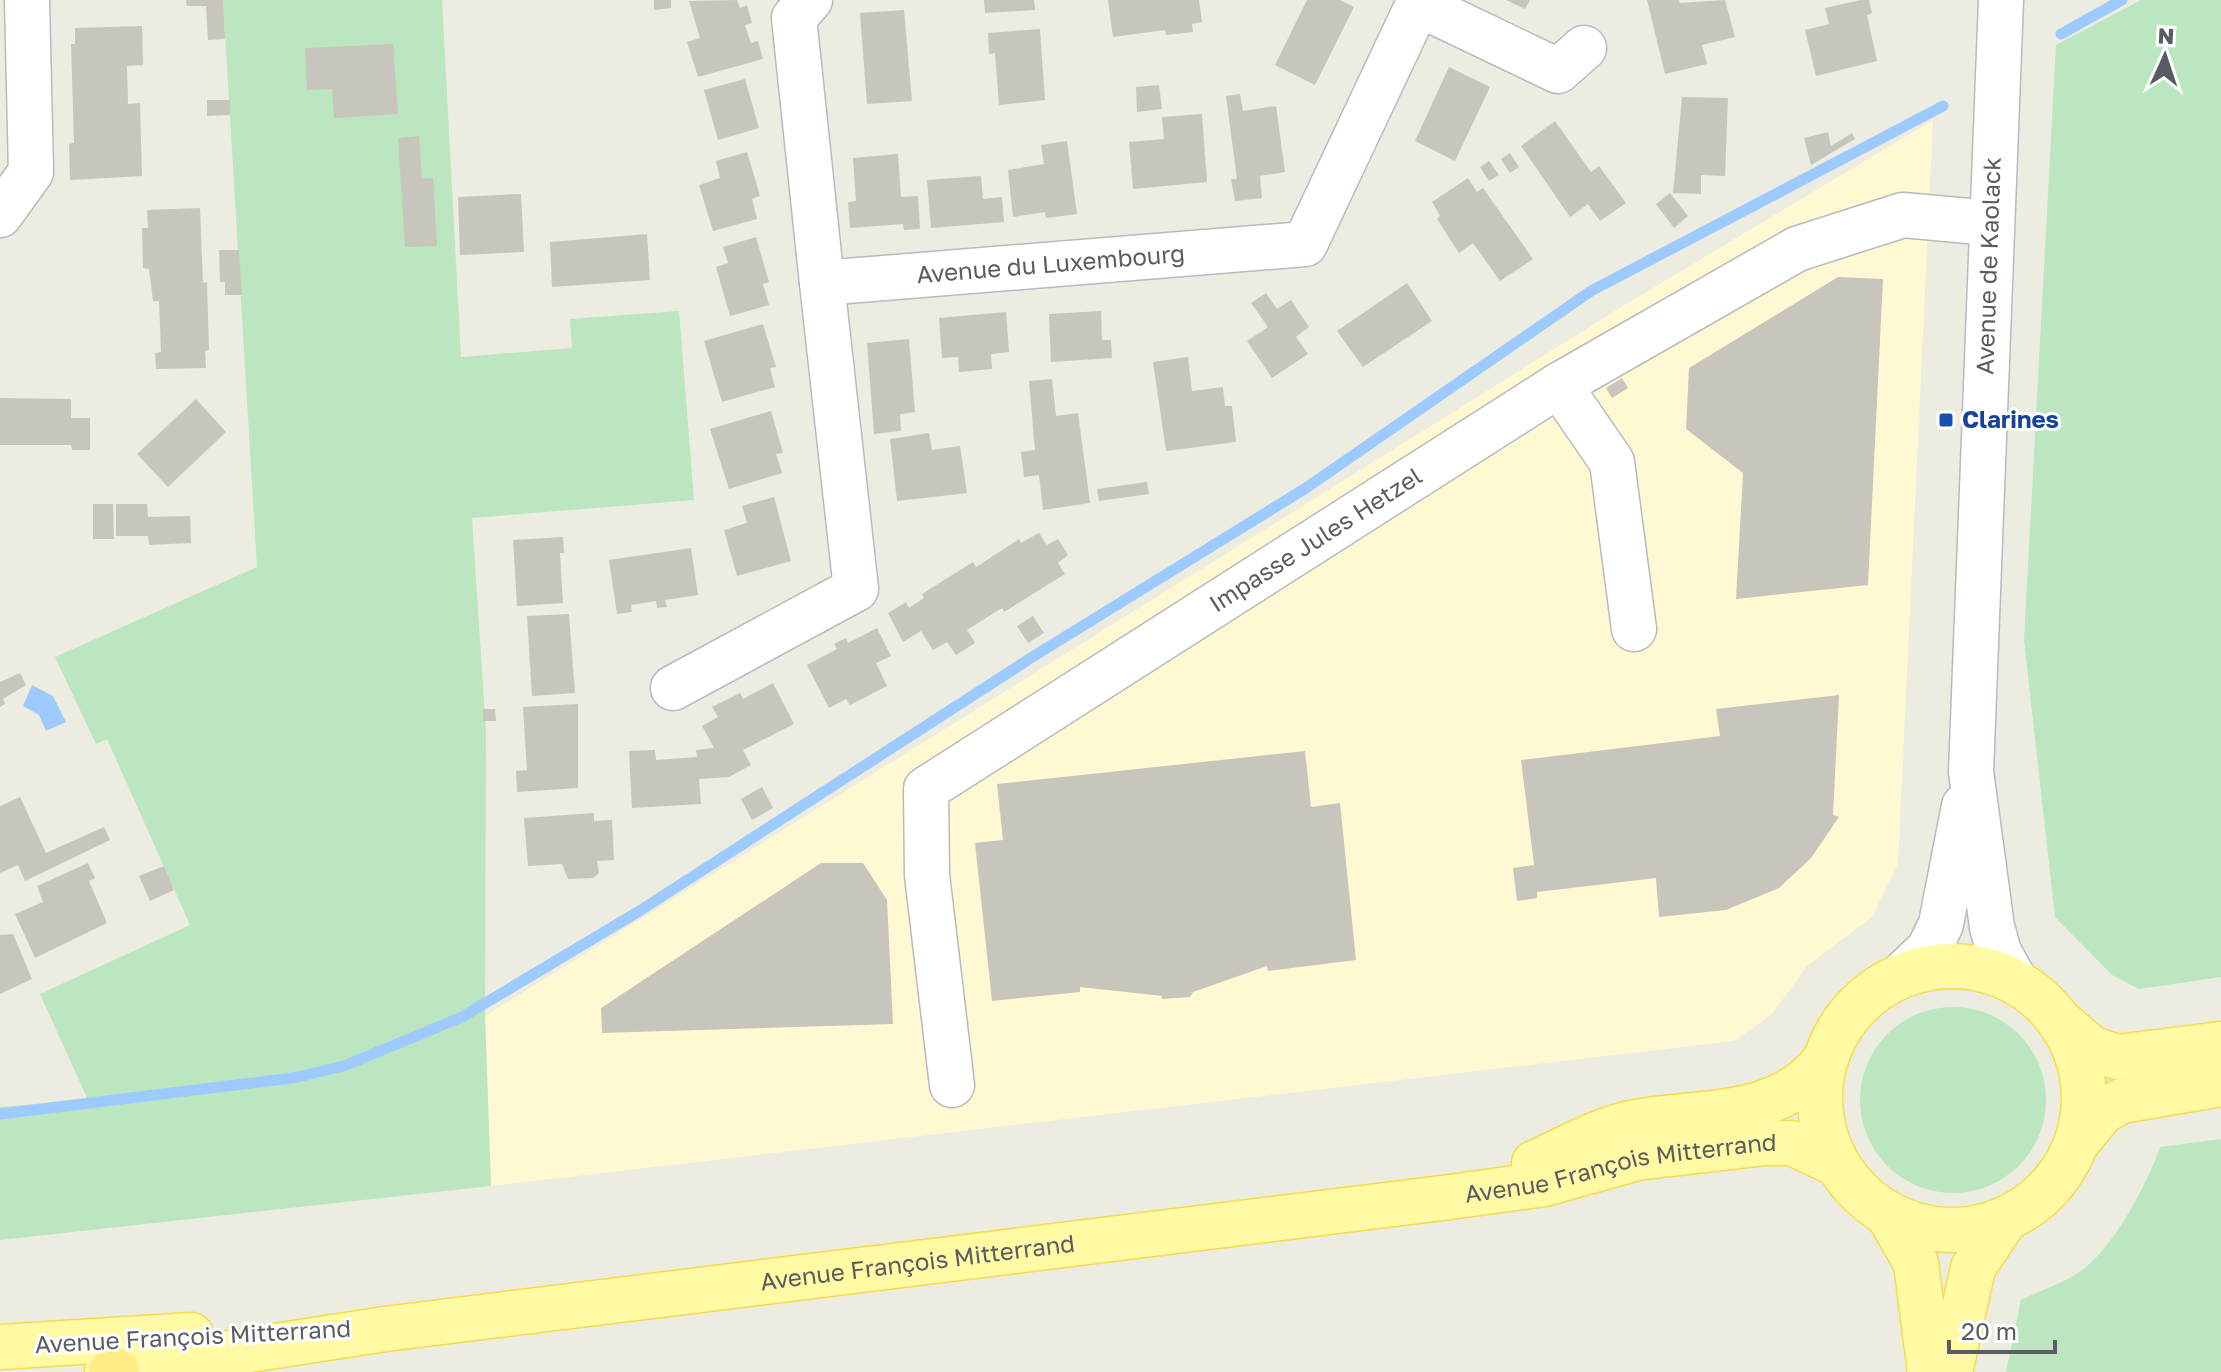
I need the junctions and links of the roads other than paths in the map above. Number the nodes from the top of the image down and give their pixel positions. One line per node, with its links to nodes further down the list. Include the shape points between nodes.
1 (27, 0): 6 (street, via 31,172)
2 (810, 0): 8 (street, via 794,18)
3 (2011, 0): 7 (street, Avenue de Kaolack)
4 (1419, 2): 5 (street, Avenue du Luxembourg, via 1558,71); 8 (street, Avenue du Luxembourg, via 1305,244)
5 (1584, 48)
6 (0, 215)
7 (1990, 223): 9 (street, Impasse Jules Hetzel, via 1903,215 1797,249); 12 (street, Avenue de Kaolack)
8 (822, 283): 11 (street, via 856,589)
9 (1559, 385): 10 (street, via 1612,462); 19 (street, Impasse Jules Hetzel, via 926,789 927,875)
10 (1634, 629)
11 (673, 688)
12 (1971, 772): 13 (street, Avenue de Kaolack, via 1941,924 1929,949); 14 (street, Avenue de Kaolack, via 1992,927)
13 (1902, 975): 14 (main road, via 1939,966 1978,968); 17 (main road, via 1880,986 1845,1019)
14 (2015, 981): 15 (main road)
15 (2062, 1023): 16 (main road, via 2092,1049 2117,1057); 20 (main road, via 2082,1073 2085,1100)
16 (2221, 1044)
17 (1824, 1061): 21 (main road, via 1819,1113); 22 (main road, Avenue François Mitterrand, via 1809,1081 1787,1095 1758,1105 1628,1124)
18 (2221, 1084): 20 (main road, via 2121,1101 2102,1112)
19 (952, 1085)
20 (2079, 1140): 24 (main road, via 2062,1174 2037,1201)
21 (1835, 1163): 22 (main road, Avenue François Mitterrand, via 1792,1143 1765,1143 1637,1158 1544,1184); 23 (main road, via 1859,1193)
22 (1450, 1197): 25 (main road, Avenue François Mitterrand)
23 (1889, 1216): 24 (main road, via 1927,1229 1966,1231); 28 (main road, via 1916,1263)
24 (2005, 1220): 29 (main road, via 1973,1268)
25 (385, 1329): 26 (main road, Avenue François Mitterrand); 27 (main road, Avenue François Mitterrand)
26 (0, 1347)
27 (112, 1372)
28 (1930, 1372)
29 (1950, 1372)

